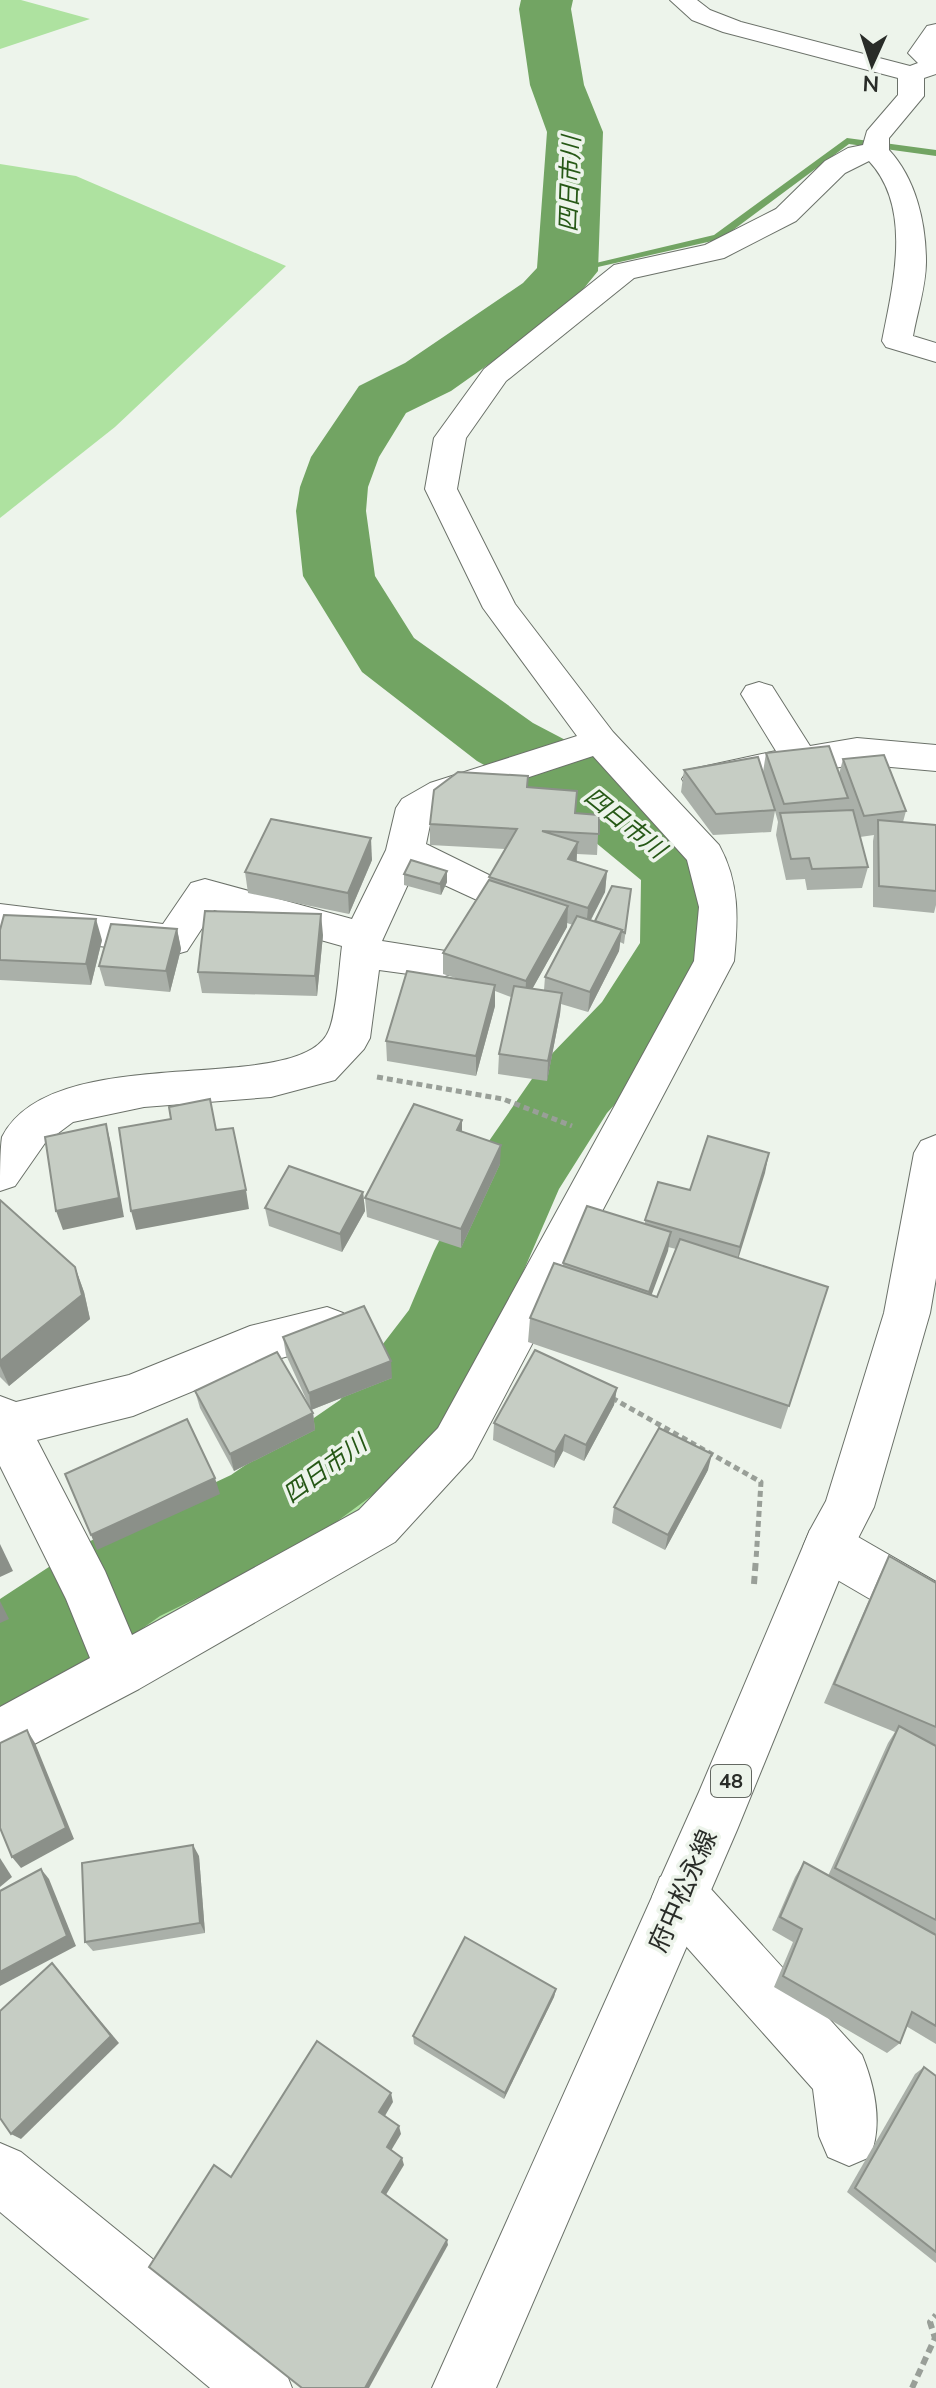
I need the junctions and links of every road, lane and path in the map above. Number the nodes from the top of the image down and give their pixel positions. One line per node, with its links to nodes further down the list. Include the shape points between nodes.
1 (682, 0): 3 (street, via 701,15 732,27)
2 (936, 31): 3 (street, via 921,53)
3 (927, 68): 4 (street, via 876,137)
4 (876, 152): 5 (street, via 893,170 906,210 912,263 897,341); 7 (street, via 857,154 835,167 786,215 714,252 624,271 495,375 450,438 441,489 500,608)
5 (936, 353)
6 (759, 694): 9 (street)
7 (583, 746): 10 (street); 11 (street, via 443,792 415,808)
8 (936, 758): 9 (street, via 857,751)
9 (800, 760): 10 (street)
10 (646, 791): 26 (street, via 705,855 719,907 714,961 455,1443 377,1526)
11 (405, 850): 12 (street); 14 (street)
12 (477, 886)
13 (0, 919): 14 (street, via 173,940 205,893)
14 (362, 945): 15 (street); 16 (street, via 349,1038)
15 (438, 963)
16 (320, 1068): 17 (path, via 503,1099); 19 (street, via 271,1080 144,1090 61,1108 30,1131)
17 (585, 1132)
18 (936, 1153): 23 (street, 府中松永線 / 48, via 907,1313 849,1507)
19 (0, 1173)
20 (327, 1327): 22 (street, via 250,1346 133,1395)
21 (604, 1394): 24 (path, via 761,1482)
22 (2, 1422): 26 (street)
23 (828, 1547): 25 (street); 28 (street, 府中松永線 / 48)
24 (754, 1590)
25 (936, 1610)
26 (121, 1671): 27 (street)
27 (0, 1736)
28 (680, 1897): 29 (street, via 841,2076); 33 (street, 府中松永線 / 48)
29 (849, 2136)
30 (0, 2173): 32 (street)
31 (936, 2315): 34 (path, via 930,2322 935,2338)
32 (260, 2388)
33 (464, 2388)
34 (912, 2388)

